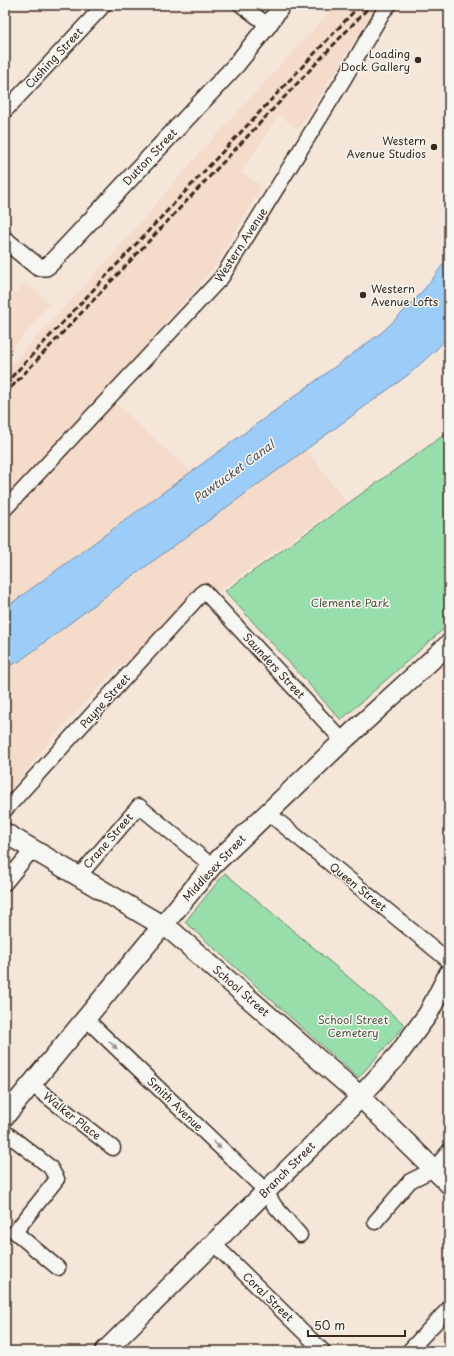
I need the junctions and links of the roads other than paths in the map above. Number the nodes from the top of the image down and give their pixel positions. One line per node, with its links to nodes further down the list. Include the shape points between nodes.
1 (104, 5): 6 (street, Cushing Street)
2 (241, 5): 5 (street)
3 (282, 5): 5 (street, Dutton Street)
4 (390, 5): 8 (street, Western Avenue, via 383,12 222,277)
5 (268, 25): 7 (street, Dutton Street, via 236,65 50,264 38,267)
6 (5, 111)
7 (5, 240)
8 (5, 509)
9 (204, 591): 11 (street, Saunders Street); 12 (street, Payne Street)
10 (449, 644): 11 (main road, Middlesex Street)
11 (343, 741): 13 (main road, Middlesex Street)
12 (5, 810)
13 (267, 812): 16 (main road, Middlesex Street); 20 (street, Queen Street)
14 (5, 833): 15 (main road, School Street)
15 (33, 849): 17 (main road, School Street); 18 (street)
16 (212, 866): 17 (street, Crane Street, via 139,806); 19 (main road, Middlesex Street)
17 (79, 876): 19 (main road, School Street)
18 (5, 883)
19 (163, 926): 22 (main road, Middlesex Street); 24 (main road, School Street, via 174,932)
20 (449, 961)
21 (449, 973): 24 (main road, Branch Street, via 428,1014 398,1055)
22 (85, 1018): 23 (main road, Middlesex Street); 31 (street, Smith Avenue, one-way to 31)
23 (31, 1084): 25 (main road, Middlesex Street); 27 (street, Walker Place)
24 (360, 1097): 29 (main road, School Street); 31 (main road, Branch Street)
25 (5, 1116)
26 (5, 1132): 35 (street, via 50,1167 57,1179 15,1232)
27 (113, 1148)
28 (449, 1151): 29 (street)
29 (434, 1169): 30 (main road, School Street); 32 (street, via 410,1181)
30 (449, 1184)
31 (266, 1191): 33 (street, Smith Avenue, via 274,1205); 34 (main road, Branch Street)
32 (375, 1222)
33 (300, 1235)
34 (213, 1243): 37 (main road, Branch Street); 38 (street, Coral Street)
35 (58, 1268)
36 (449, 1308): 39 (street)
37 (105, 1351)
38 (323, 1351)
39 (409, 1351)

